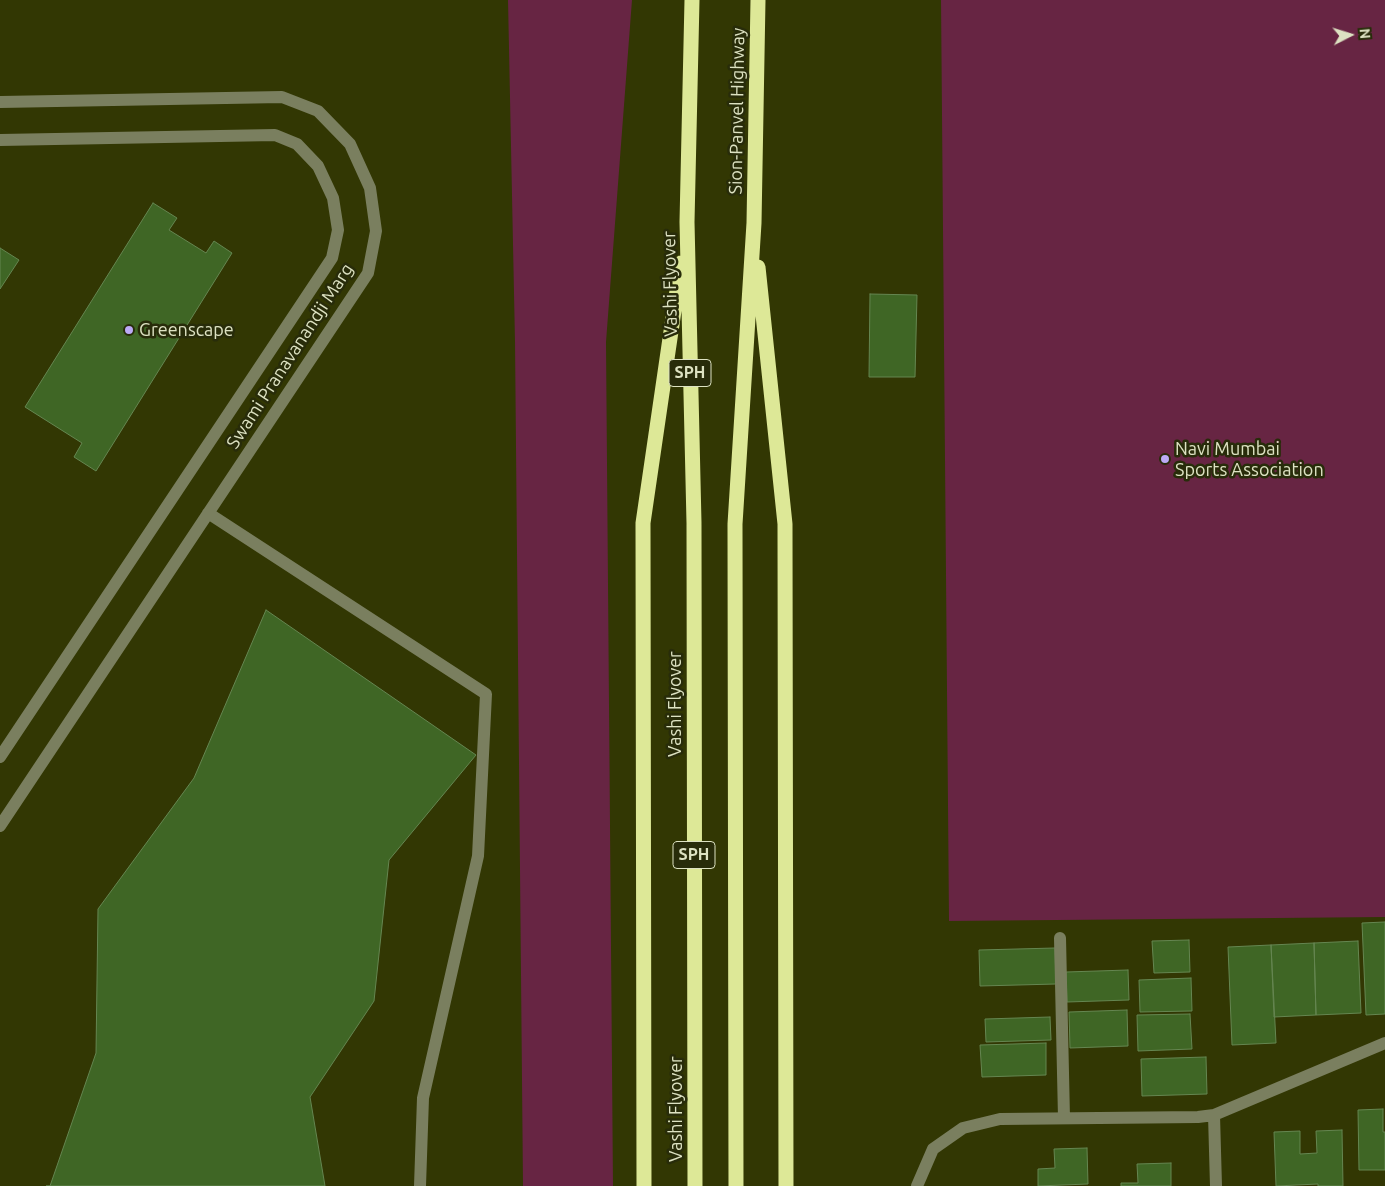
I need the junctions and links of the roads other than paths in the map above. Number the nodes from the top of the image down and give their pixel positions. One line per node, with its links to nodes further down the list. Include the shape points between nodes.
1 (692, 0): 5 (highway, SPH)
2 (758, 0): 6 (highway, Sion-Panvel Highway / SPH)
3 (0, 102): 7 (street, Swami Pranavanandji Marg, via 282,97 318,111 350,144 370,188 376,231 368,273)
4 (0, 140): 8 (street, Swami Pranavanandji Marg, via 275,135 297,144 318,166 333,198 338,230 332,258)
5 (687, 222): 15 (highway, via 642,523); 16 (highway, Vashi Flyover / SPH, via 694,523)
6 (754, 223): 17 (highway, SPH, via 735,524); 18 (highway, via 785,524)
7 (208, 512): 9 (street, Swami Pranavanandji Marg); 14 (street, via 486,694 478,856 423,1098)
8 (0, 757)
9 (0, 826)
10 (1060, 938): 13 (street)
11 (1385, 1043): 12 (street)
12 (1214, 1115): 13 (street); 20 (street)
13 (1064, 1118): 19 (street, via 1000,1119 963,1128 933,1149)
14 (420, 1186)
15 (644, 1186)
16 (695, 1186)
17 (736, 1186)
18 (786, 1186)
19 (917, 1186)
20 (1216, 1186)

